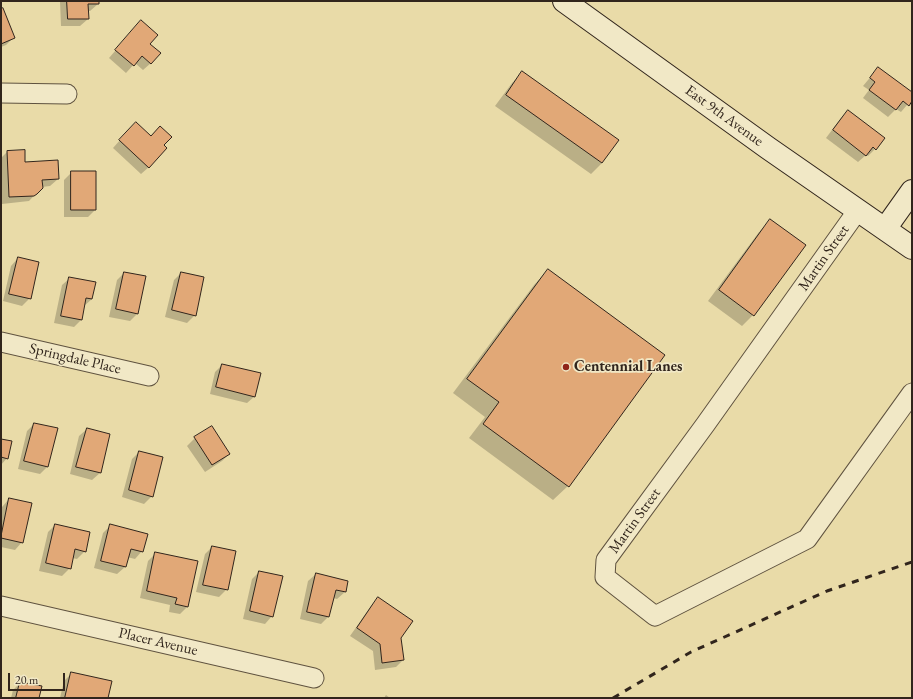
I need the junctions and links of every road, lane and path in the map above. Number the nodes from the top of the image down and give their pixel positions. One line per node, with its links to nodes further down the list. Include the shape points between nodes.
1 (564, 1): 5 (main road, East 9th Avenue)
2 (1, 93): 3 (street)
3 (67, 94)
4 (912, 191): 6 (main road)
5 (858, 210): 6 (main road, East 9th Avenue); 10 (street, Martin Street, via 606,560 605,577 655,616 807,539)
6 (885, 229): 7 (main road, East 9th Avenue)
7 (912, 248)
8 (1, 342): 9 (street, Springdale Place)
9 (149, 376)
10 (912, 394)
11 (1, 606): 12 (street, Placer Avenue)
12 (314, 678)

